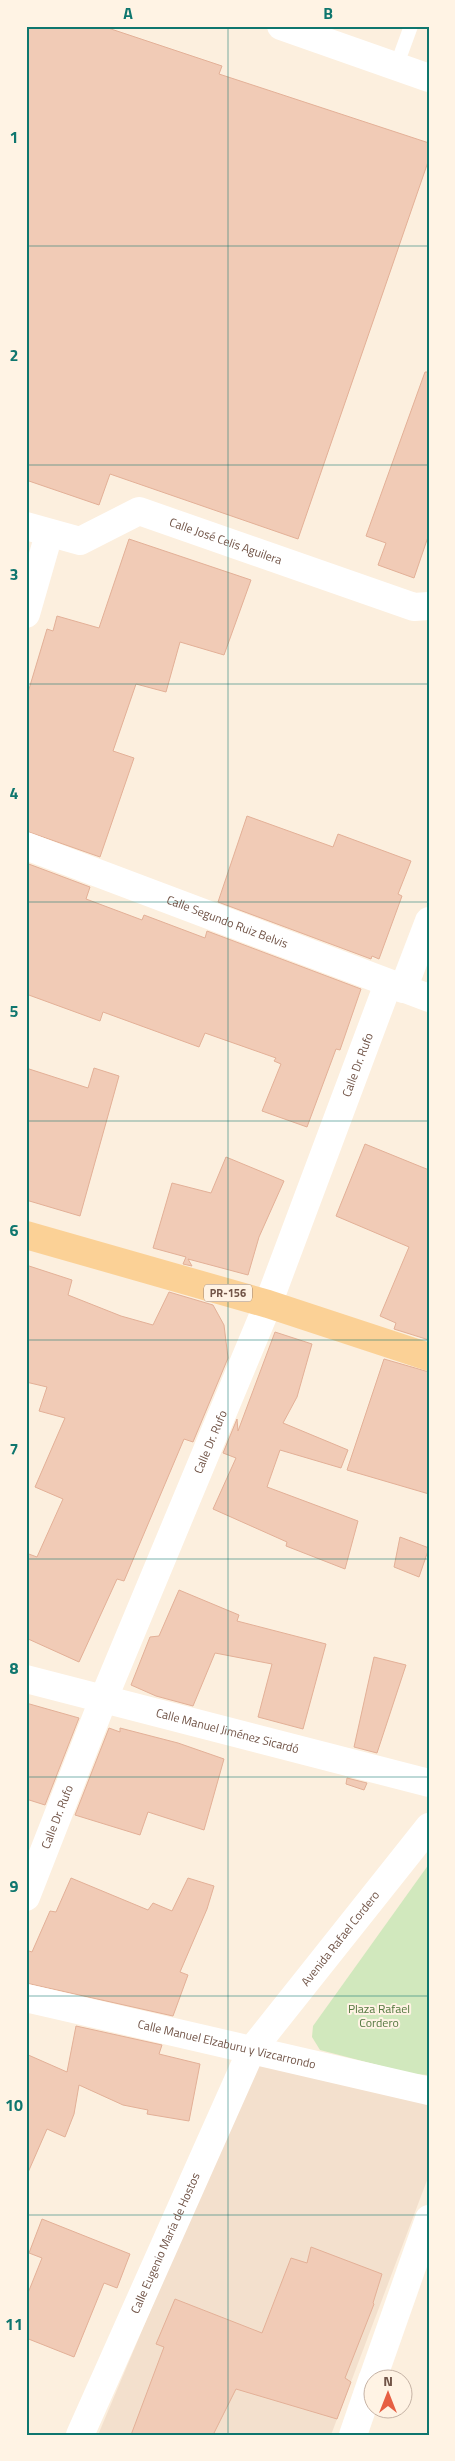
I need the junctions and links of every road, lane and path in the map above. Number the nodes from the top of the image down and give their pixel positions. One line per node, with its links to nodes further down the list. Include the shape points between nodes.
1 (281, 26): 3 (street)
2 (411, 26): 3 (lane)
3 (396, 67): 4 (street)
4 (429, 78)
5 (38, 530): 6 (street, Calle José Celis Aguilera, via 80,541 139,511 414,607); 7 (street)
6 (429, 606)
7 (26, 614)
8 (26, 846): 10 (street, Calle Segundo Ruiz Belvis)
9 (429, 921): 10 (street, Calle Dr. Rufo)
10 (396, 986): 11 (street, Calle Segundo Ruiz Belvis); 13 (street, Calle Dr. Rufo)
11 (429, 998)
12 (26, 1235): 13 (main road, PR-156)
13 (268, 1304): 14 (main road, PR-156); 16 (street, Calle Dr. Rufo)
14 (429, 1357)
15 (26, 1679): 16 (street, Calle Manuel Jiménez Sicardó)
16 (103, 1700): 17 (street, Calle Manuel Jiménez Sicardó); 19 (street, Calle Dr. Rufo)
17 (429, 1783)
18 (429, 1827): 21 (street, Avenida Rafael Cordero)
19 (26, 1897)
20 (26, 1998): 21 (street, Calle Manuel Elzaburu y Vizcarrondo)
21 (251, 2051): 22 (street, Calle Manuel Elzaburu y Vizcarrondo); 26 (street, Calle Eugenio María de Hostos)
22 (429, 2090)
23 (429, 2219): 24 (street)
24 (377, 2368)
25 (362, 2410): 27 (street)
26 (80, 2435)
27 (353, 2435)

